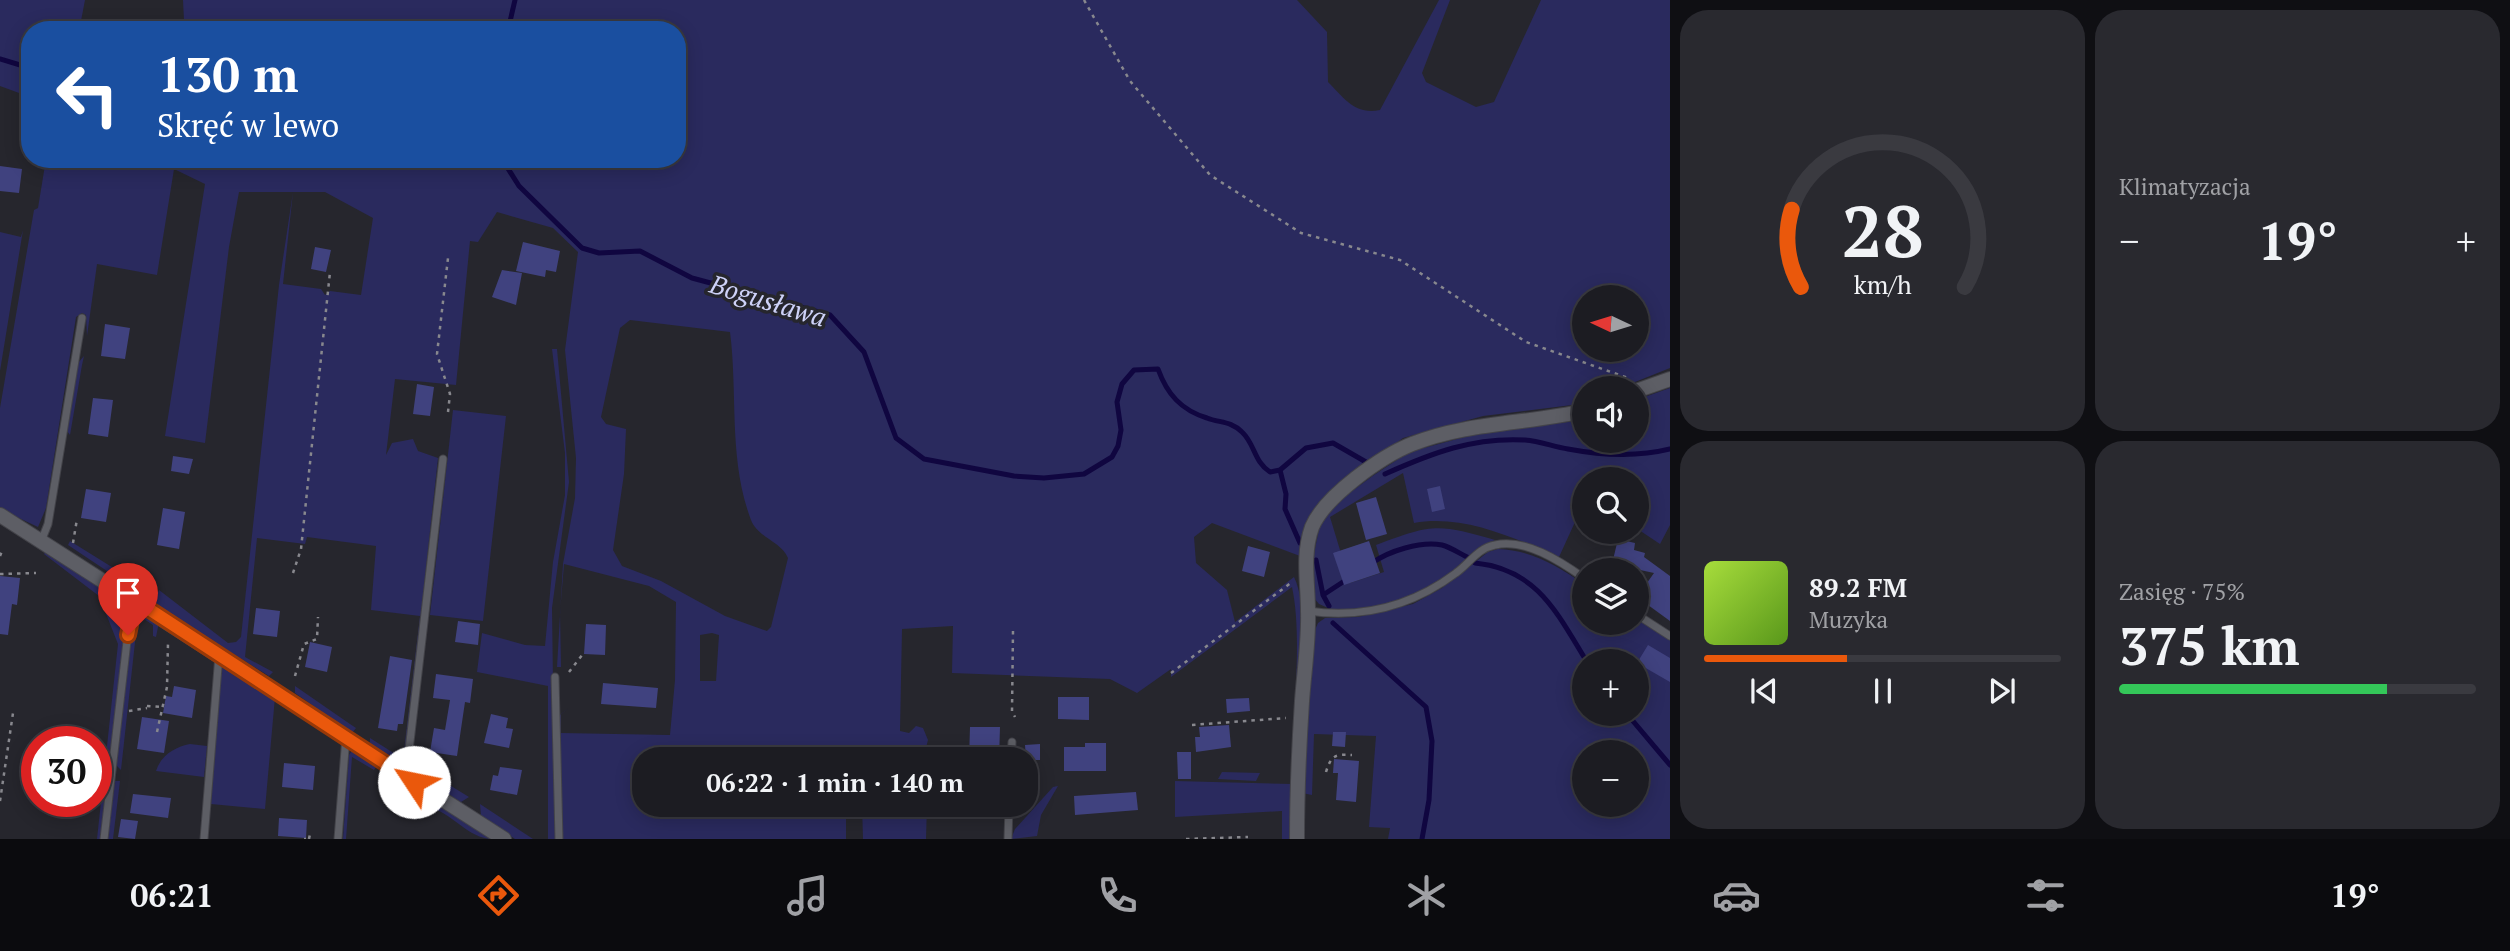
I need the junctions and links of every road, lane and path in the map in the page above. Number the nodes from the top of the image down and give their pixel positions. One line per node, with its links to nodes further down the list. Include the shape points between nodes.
1 (1084, 0): 6 (path, via 1130,81 1210,175 1301,233 1400,260 1526,342)
2 (448, 258): 7 (path, via 437,354 450,394)
3 (330, 272): 19 (path, via 301,549)
4 (82, 318): 12 (lane, via 48,524)
5 (1670, 379): 6 (street)
6 (1651, 386)
7 (448, 412)
8 (1572, 413): 16 (street, via 1448,432 1411,444 1378,463 1328,503 1318,517 1311,530)
9 (443, 459): 46 (lane)
10 (0, 515): 12 (street)
11 (78, 519): 13 (path)
12 (41, 539): 21 (street)
13 (73, 543)
14 (2, 551): 15 (path)
15 (0, 556)
16 (1305, 570): 22 (street); 31 (path)
17 (1572, 570): 22 (lane, via 1523,546 1493,545 1409,601 1358,614)
18 (36, 573): 20 (path)
19 (293, 573)
20 (0, 574)
21 (135, 600): 28 (street); 51 (lane)
22 (1308, 611): 59 (street)
23 (318, 617): 32 (path, via 317,639 304,644)
24 (1649, 622): 26 (lane)
25 (1013, 631): 37 (path)
26 (1670, 636)
27 (168, 639): 34 (path, via 167,687)
28 (219, 654): 41 (street); 52 (lane)
29 (583, 654): 30 (path)
30 (569, 672)
31 (1171, 673)
32 (295, 676)
33 (555, 677): 56 (lane)
34 (161, 707): 35 (path); 40 (path)
35 (127, 712)
36 (13, 713): 47 (path)
37 (1015, 717)
38 (1293, 717): 39 (path)
39 (1192, 725)
40 (157, 732)
41 (346, 737): 46 (street); 54 (lane)
42 (1012, 742): 43 (lane)
43 (1012, 747)
44 (1352, 755): 45 (path, via 1331,757)
45 (1326, 772)
46 (406, 777): 55 (street)
47 (0, 801)
48 (1009, 817): 57 (lane)
49 (310, 834): 53 (path)
50 (1248, 837): 58 (path)
51 (104, 839)
52 (204, 839)
53 (306, 839)
54 (338, 839)
55 (504, 839)
56 (559, 839)
57 (1008, 839)
58 (1186, 839)
59 (1297, 839)

